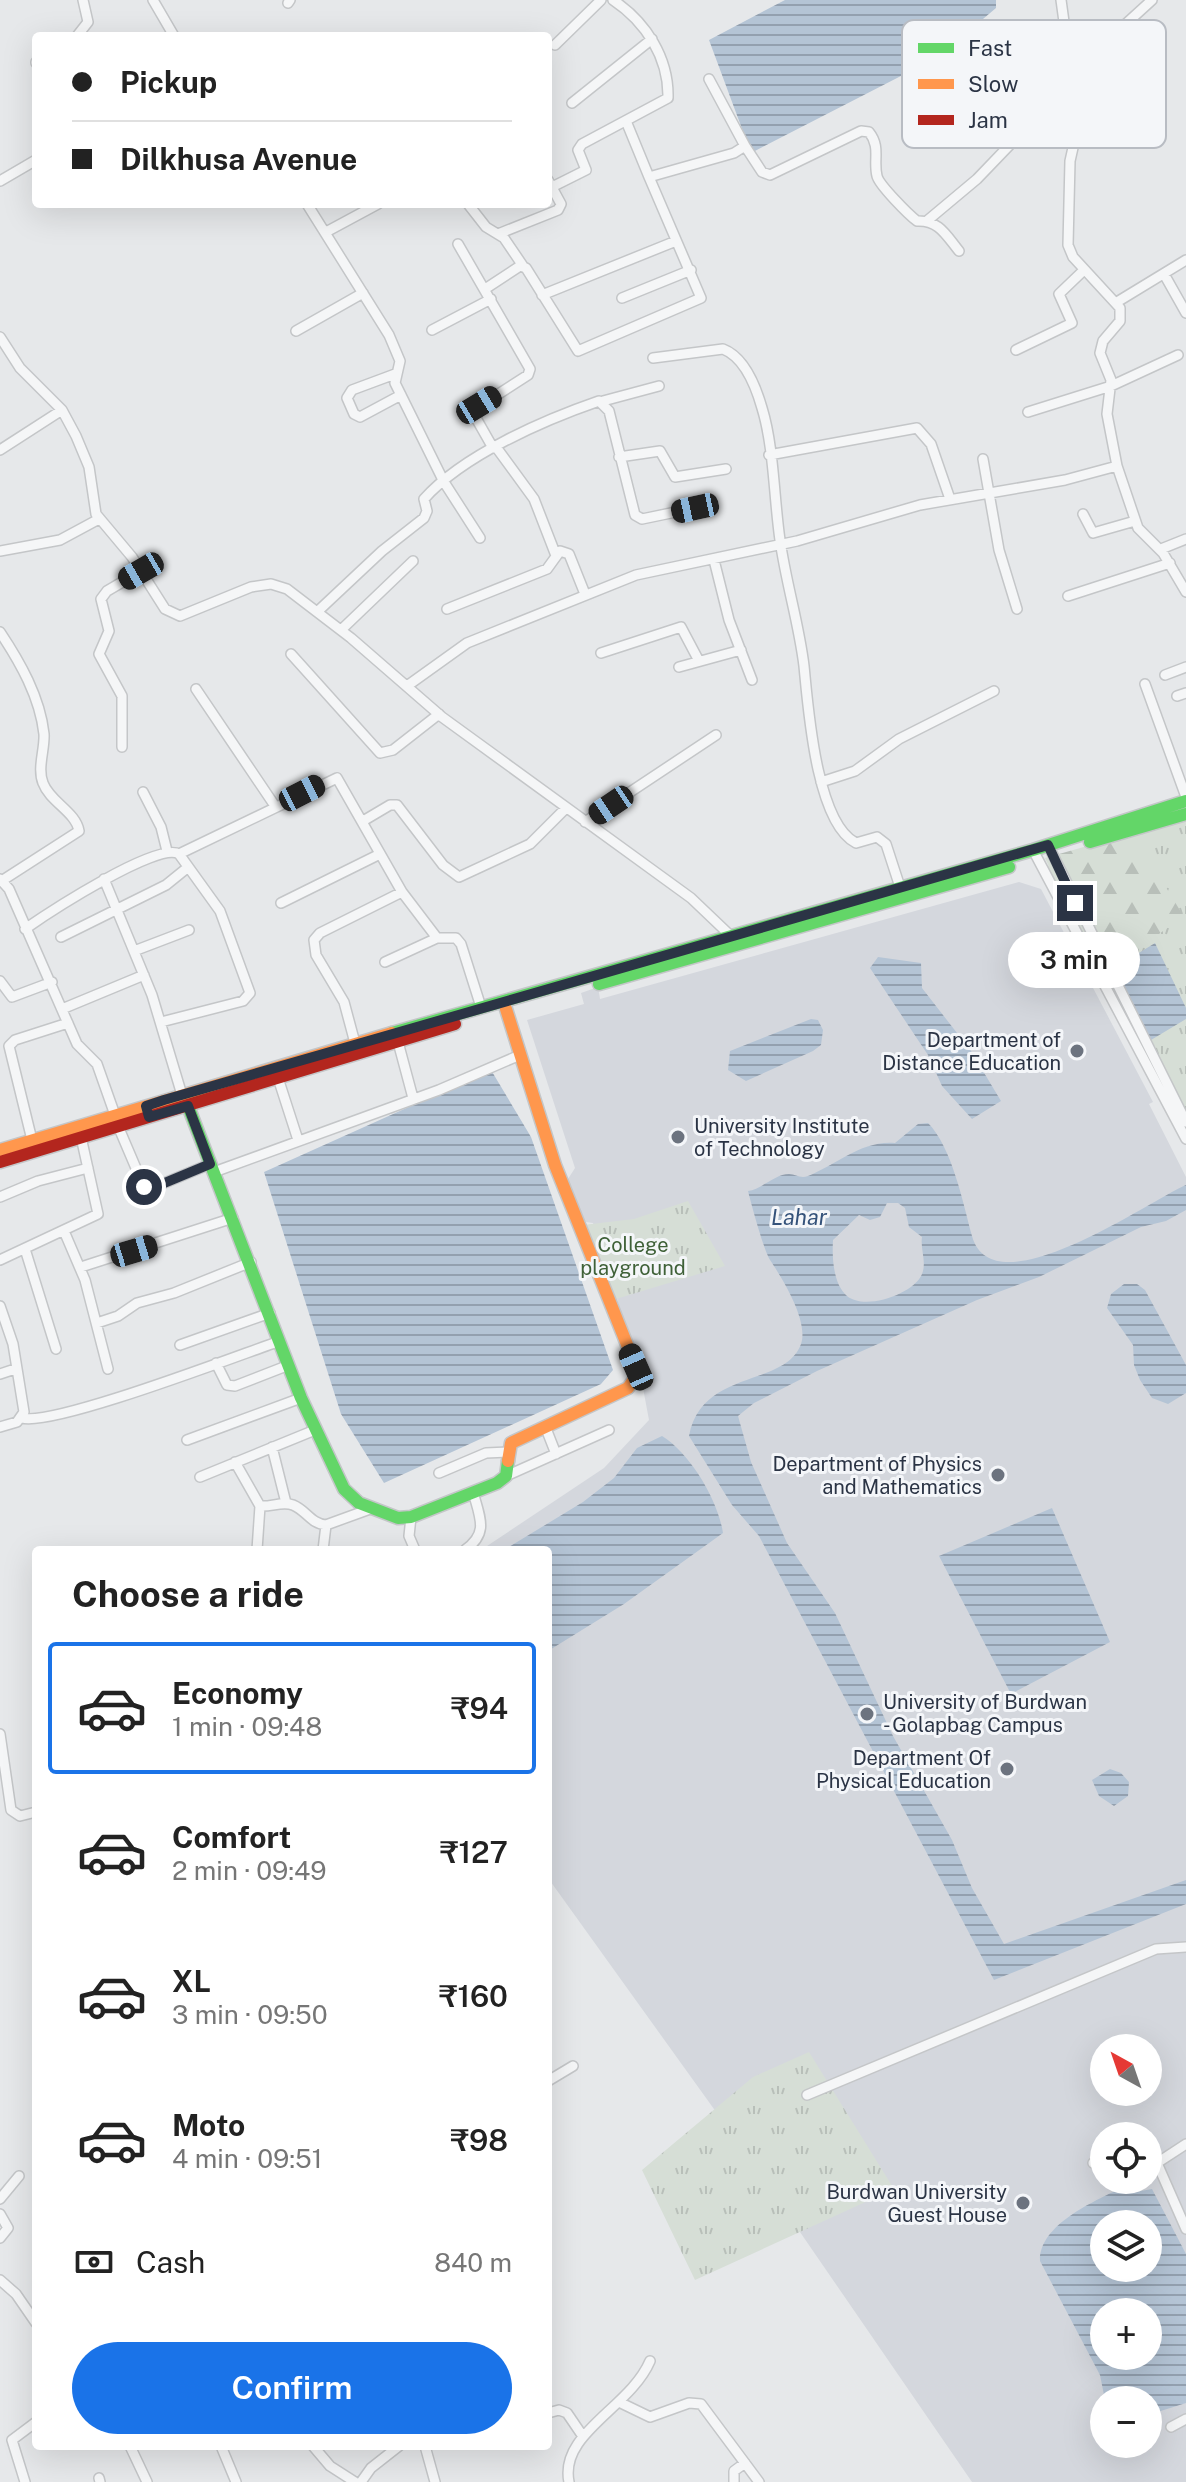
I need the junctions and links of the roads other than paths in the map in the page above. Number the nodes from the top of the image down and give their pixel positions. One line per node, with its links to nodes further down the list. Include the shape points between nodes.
1 (83, 0): 9 (street, via 88,22)
2 (153, 0): 10 (street)
3 (601, 0): 12 (street)
4 (613, 0): 11 (street)
5 (1061, 0): 7 (street)
6 (1152, 0): 8 (street)
7 (1064, 20)
8 (1130, 20)
9 (80, 32)
10 (172, 32)
11 (652, 39): 14 (street); 15 (street, via 668,98)
12 (555, 45)
13 (709, 79): 16 (street)
14 (572, 103)
15 (626, 121): 20 (street); 22 (street, via 579,147 586,170)
16 (745, 146): 20 (street); 27 (street, via 762,172 770,175 861,131 869,132 878,150 880,184 913,218)
17 (1007, 148): 27 (street)
18 (1073, 148): 36 (street, via 1068,245)
19 (32, 162): 21 (street)
20 (649, 177): 30 (street)
21 (0, 181)
22 (552, 183)
23 (552, 188): 29 (street, via 561,204 558,210)
24 (310, 208): 28 (street)
25 (371, 208): 28 (street)
26 (471, 208): 29 (street)
27 (928, 220): 32 (street)
28 (326, 232): 39 (street)
29 (498, 234): 34 (street)
30 (676, 241): 35 (street); 40 (street)
31 (458, 244): 38 (street)
32 (959, 251)
33 (1186, 260): 37 (street)
34 (523, 266): 38 (street); 40 (street)
35 (691, 270): 40 (street, via 701,298 584,350 574,348); 41 (street)
36 (1084, 270): 43 (street); 48 (street, via 1059,294 1072,323)
37 (1164, 274): 43 (street); 44 (street)
38 (485, 289): 42 (street)
39 (363, 293): 46 (street); 51 (street, via 397,352 400,367)
40 (542, 295)
41 (622, 298)
42 (491, 299): 45 (street); 58 (street, via 530,369 472,411)
43 (1117, 302): 53 (street, via 1120,321 1100,353)
44 (1186, 313)
45 (432, 330)
46 (296, 331)
47 (0, 337): 56 (street, via 20,368)
48 (1016, 350)
49 (1178, 355): 53 (street)
50 (653, 358): 60 (street, via 713,348 729,351 757,392)
51 (395, 374): 54 (street); 54 (street, via 352,390 348,405 360,417)
52 (659, 386): 55 (street)
53 (1111, 386): 57 (street); 63 (street, via 1107,414)
54 (401, 395): 65 (street)
55 (603, 401): 58 (street, via 559,415); 61 (street)
56 (62, 410): 59 (street); 70 (street, via 89,467)
57 (1028, 412)
58 (494, 448): 65 (street); 77 (street, via 534,499)
59 (0, 450)
60 (769, 455): 67 (street, via 917,428 931,444); 74 (street)
61 (619, 457): 64 (street, via 660,451 675,477); 68 (street, via 638,518)
62 (983, 459): 66 (street)
63 (1117, 466): 66 (street); 71 (street)
64 (726, 469)
65 (444, 482): 72 (street); 87 (street, via 424,499 424,518)
66 (990, 492): 67 (street); 86 (street, via 999,550)
67 (950, 499): 74 (street)
68 (695, 508)
69 (1083, 514): 71 (street, via 1093,533)
70 (99, 519): 76 (street, via 60,540); 81 (street)
71 (1135, 521): 75 (street)
72 (480, 538)
73 (1186, 539): 75 (street)
74 (781, 545): 78 (street); 105 (street)
75 (1161, 549): 80 (street)
76 (0, 551)
77 (555, 553): 83 (street, via 569,554); 85 (street, via 547,569)
78 (714, 560): 83 (street, via 636,575); 90 (street)
79 (413, 561): 88 (street)
80 (1170, 563): 82 (street); 84 (street)
81 (141, 571): 87 (street, via 165,609 180,616 271,584 287,589); 104 (street, via 101,599 109,631 99,654 122,696)
82 (1186, 592)
83 (585, 594): 99 (street, via 467,643)
84 (1068, 596)
85 (447, 609)
86 (1017, 609)
87 (317, 612): 88 (street)
88 (341, 630): 99 (street)
89 (0, 632): 120 (street, via 39,708 43,784 79,831)
90 (741, 650): 93 (street); 97 (street)
91 (601, 653): 93 (street, via 681,627)
92 (291, 654): 102 (street, via 380,753 393,750)
93 (699, 661): 94 (street)
94 (679, 667)
95 (1186, 667): 96 (street)
96 (1165, 675)
97 (752, 680)
98 (1145, 684): 107 (street)
99 (407, 686): 102 (street)
100 (196, 689): 108 (street)
101 (994, 691): 105 (street, via 899,739 855,771)
102 (439, 714): 109 (street)
103 (716, 735): 112 (street)
104 (122, 747)
105 (821, 782): 121 (street, via 850,840 877,837 886,844)
106 (143, 792): 114 (street)
107 (1186, 799): 113 (main road)
108 (275, 806): 111 (street, via 337,778); 115 (street)
109 (566, 808): 111 (street, via 530,844 459,877 443,865 397,805); 112 (street)
110 (1186, 814): 113 (main road)
111 (363, 821): 116 (street)
112 (585, 822): 129 (street, via 691,898)
113 (1049, 849): 117 (main road); 148 (street)
114 (167, 851): 115 (street); 119 (street)
115 (179, 854): 118 (street)
116 (380, 854): 122 (street); 123 (street)
117 (1035, 854): 121 (main road); 129 (main road); 148 (street)
118 (187, 868): 124 (street); 138 (street, via 220,911 250,993 243,1001)
119 (104, 879): 124 (street); 125 (street)
120 (2, 880): 125 (street)
121 (900, 887): 129 (main road)
122 (402, 892): 128 (street); 141 (street, via 314,940 316,955 344,1002)
123 (281, 903)
124 (117, 910): 127 (street); 130 (street)
125 (25, 929): 134 (street)
126 (189, 930): 130 (street)
127 (61, 937)
128 (437, 938): 131 (street); 135 (street, via 456,938 461,944)
129 (734, 940): 135 (main road); 137 (main road)
130 (134, 951): 132 (street)
131 (385, 962)
132 (144, 975): 136 (street); 138 (street)
133 (0, 981): 134 (street, via 12,997)
134 (52, 982): 136 (street)
135 (481, 1007): 141 (main road)
136 (62, 1009): 139 (street)
137 (506, 1009): 140 (main road); 143 (main road)
138 (161, 1022): 146 (street)
139 (68, 1023): 142 (street, via 15,1040); 147 (street, via 77,1044 97,1064)
140 (398, 1042): 144 (main road); 145 (street)
141 (355, 1043): 146 (main road)
142 (5, 1054): 151 (street)
143 (520, 1055): 145 (street); 177 (main road, via 555,1165 636,1367 628,1388)
144 (278, 1078): 146 (main road); 152 (street)
145 (413, 1098): 152 (street)
146 (185, 1100): 147 (main road); 156 (main road)
147 (117, 1121): 149 (main road); 151 (main road); 156 (street, via 144,1187)
148 (1183, 1122): 150 (street)
149 (81, 1137): 154 (main road); 155 (street)
150 (1186, 1139)
151 (32, 1140): 153 (main road)
152 (298, 1140): 156 (street)
153 (0, 1150)
154 (0, 1162)
155 (88, 1168): 157 (street); 159 (street, via 98,1214)
156 (212, 1168): 158 (main road)
157 (0, 1197)
158 (233, 1218): 162 (main road); 163 (street)
159 (64, 1231): 160 (street); 163 (street)
160 (25, 1249): 161 (street); 169 (street)
161 (0, 1260)
162 (251, 1262): 165 (main road); 166 (street)
163 (81, 1267): 166 (street)
164 (0, 1306): 172 (street)
165 (270, 1313): 167 (main road); 168 (street)
166 (97, 1323): 173 (street)
167 (280, 1341): 170 (street); 171 (main road)
168 (180, 1345)
169 (56, 1349)
170 (216, 1363): 171 (street, via 227,1385 235,1386); 176 (street, via 100,1403)
171 (289, 1365): 175 (main road)
172 (15, 1369): 174 (street); 176 (street)
173 (108, 1369)
174 (0, 1374)
175 (301, 1398): 179 (main road); 181 (street)
176 (22, 1418): 178 (street)
177 (545, 1426): 183 (main road, via 511,1443); 184 (street)
178 (0, 1427)
179 (315, 1430): 182 (street); 192 (main road, via 344,1489)
180 (609, 1430): 184 (street)
181 (187, 1440)
182 (272, 1447): 185 (street); 190 (street)
183 (508, 1452): 186 (street, via 486,1453); 187 (main road)
184 (556, 1454): 187 (street)
185 (235, 1462): 188 (street); 191 (street)
186 (439, 1473)
187 (506, 1476): 189 (main road)
188 (200, 1477)
189 (473, 1492): 193 (main road); 198 (street, via 483,1529)
190 (286, 1503): 191 (street); 194 (street)
191 (260, 1506): 195 (street)
192 (370, 1509): 193 (main road); 194 (street)
193 (411, 1517): 197 (street)
194 (326, 1525): 196 (street)
195 (257, 1546)
196 (323, 1546)
197 (413, 1546)
198 (470, 1546)
199 (0, 1734): 200 (street, via 11,1810 20,1816)
200 (32, 1813)
201 (1186, 1947): 204 (street, via 1156,1949)
202 (573, 2066): 203 (street)
203 (552, 2079)
204 (807, 2095)
205 (1186, 2144): 206 (street)
206 (1162, 2156)
207 (19, 2176): 209 (street)
208 (1162, 2181): 211 (street)
209 (0, 2199)
210 (0, 2214): 212 (street, via 8,2228)
211 (1186, 2229)
212 (0, 2238)
213 (2, 2283): 214 (street)
214 (32, 2318)
215 (650, 2361): 216 (street)
216 (621, 2403): 221 (street); 227 (street, via 650,2417 701,2404)
217 (552, 2412): 221 (street, via 567,2413)
218 (1186, 2419): 220 (street)
219 (32, 2425): 228 (street, via 12,2440)
220 (1171, 2427)
221 (582, 2435): 233 (street, via 570,2458)
222 (132, 2450): 229 (street)
223 (223, 2450): 230 (street)
224 (316, 2450): 231 (street, via 330,2466)
225 (394, 2450): 231 (street)
226 (426, 2450): 232 (street)
227 (745, 2463): 234 (street, via 734,2471); 235 (street)
228 (25, 2482)
229 (147, 2482)
230 (236, 2482)
231 (358, 2482)
232 (435, 2482)
233 (569, 2482)
234 (734, 2482)
235 (759, 2482)

